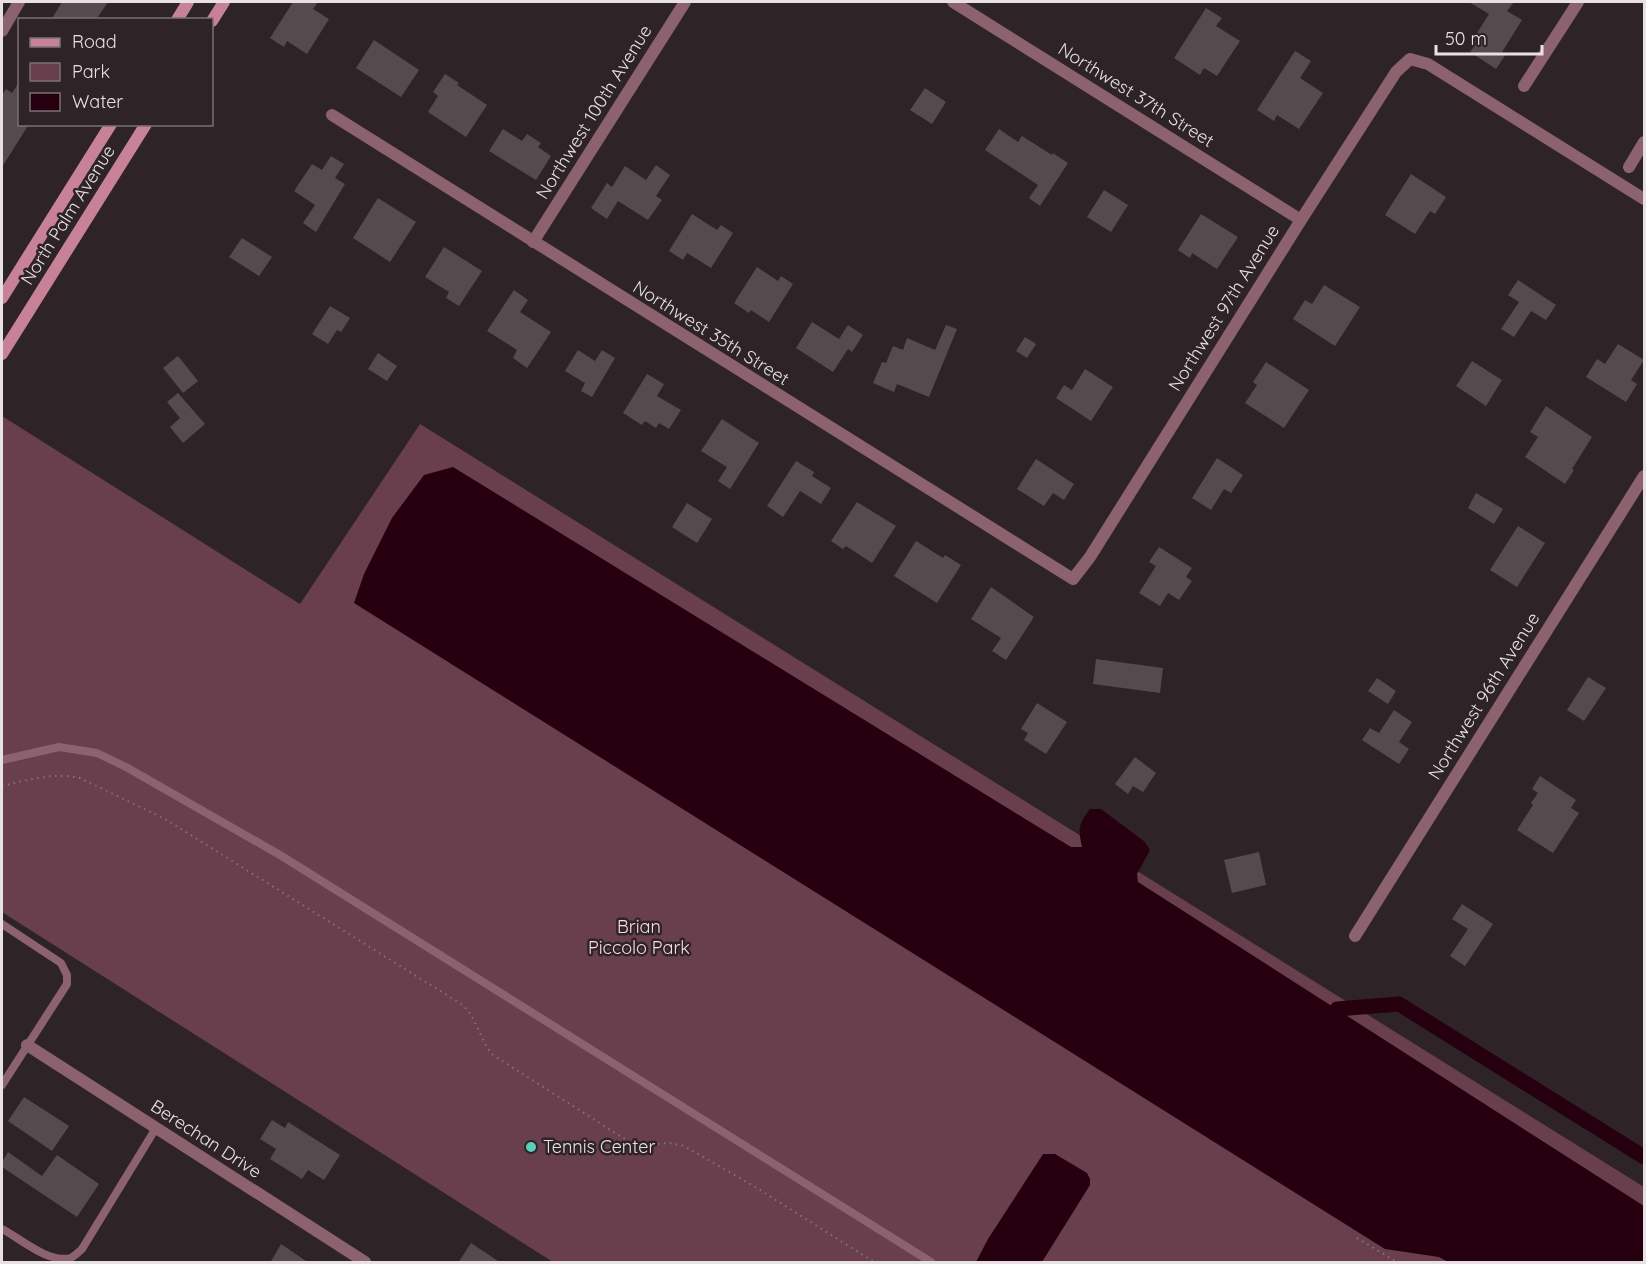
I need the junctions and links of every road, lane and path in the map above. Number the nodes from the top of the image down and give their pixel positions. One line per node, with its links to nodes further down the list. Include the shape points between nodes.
1 (20, 2): 9 (street)
2 (188, 2): 7 (main road)
3 (224, 2): 8 (main road)
4 (685, 2): 18 (street, Northwest 100th Avenue)
5 (953, 2): 17 (street, Northwest 37th Street)
6 (1578, 2): 10 (street)
7 (178, 18)
8 (213, 19)
9 (2, 31)
10 (1524, 86)
11 (332, 115): 18 (street, Northwest 35th Street)
12 (110, 126): 19 (main road, North Palm Avenue)
13 (145, 126): 20 (main road, North Palm Avenue)
14 (1644, 142): 15 (street)
15 (1629, 167)
16 (1644, 199): 17 (street, Northwest 97th Avenue, via 1428,64 1410,59 1396,72)
17 (1301, 219): 22 (street, Northwest 97th Avenue)
18 (533, 243): 22 (street, Northwest 35th Street)
19 (2, 298)
20 (2, 354)
21 (1644, 476): 26 (street, Northwest 96th Avenue)
22 (1073, 579)
23 (2, 760): 32 (lane, via 58,747 97,753 126,767 280,855)
24 (2, 786): 34 (path, via 69,775 165,819 461,1004 473,1017 493,1055 631,1143 684,1146)
25 (2, 924): 27 (lane, via 61,963 67,975 67,984)
26 (1355, 936)
27 (27, 1045): 28 (lane); 29 (street, Berechan Drive)
28 (2, 1085)
29 (156, 1128): 30 (lane, via 82,1249 70,1258 54,1258); 33 (street, Berechan Drive)
30 (2, 1229)
31 (1357, 1238): 35 (path)
32 (926, 1261)
33 (364, 1263)
34 (874, 1263)
35 (1397, 1263)

